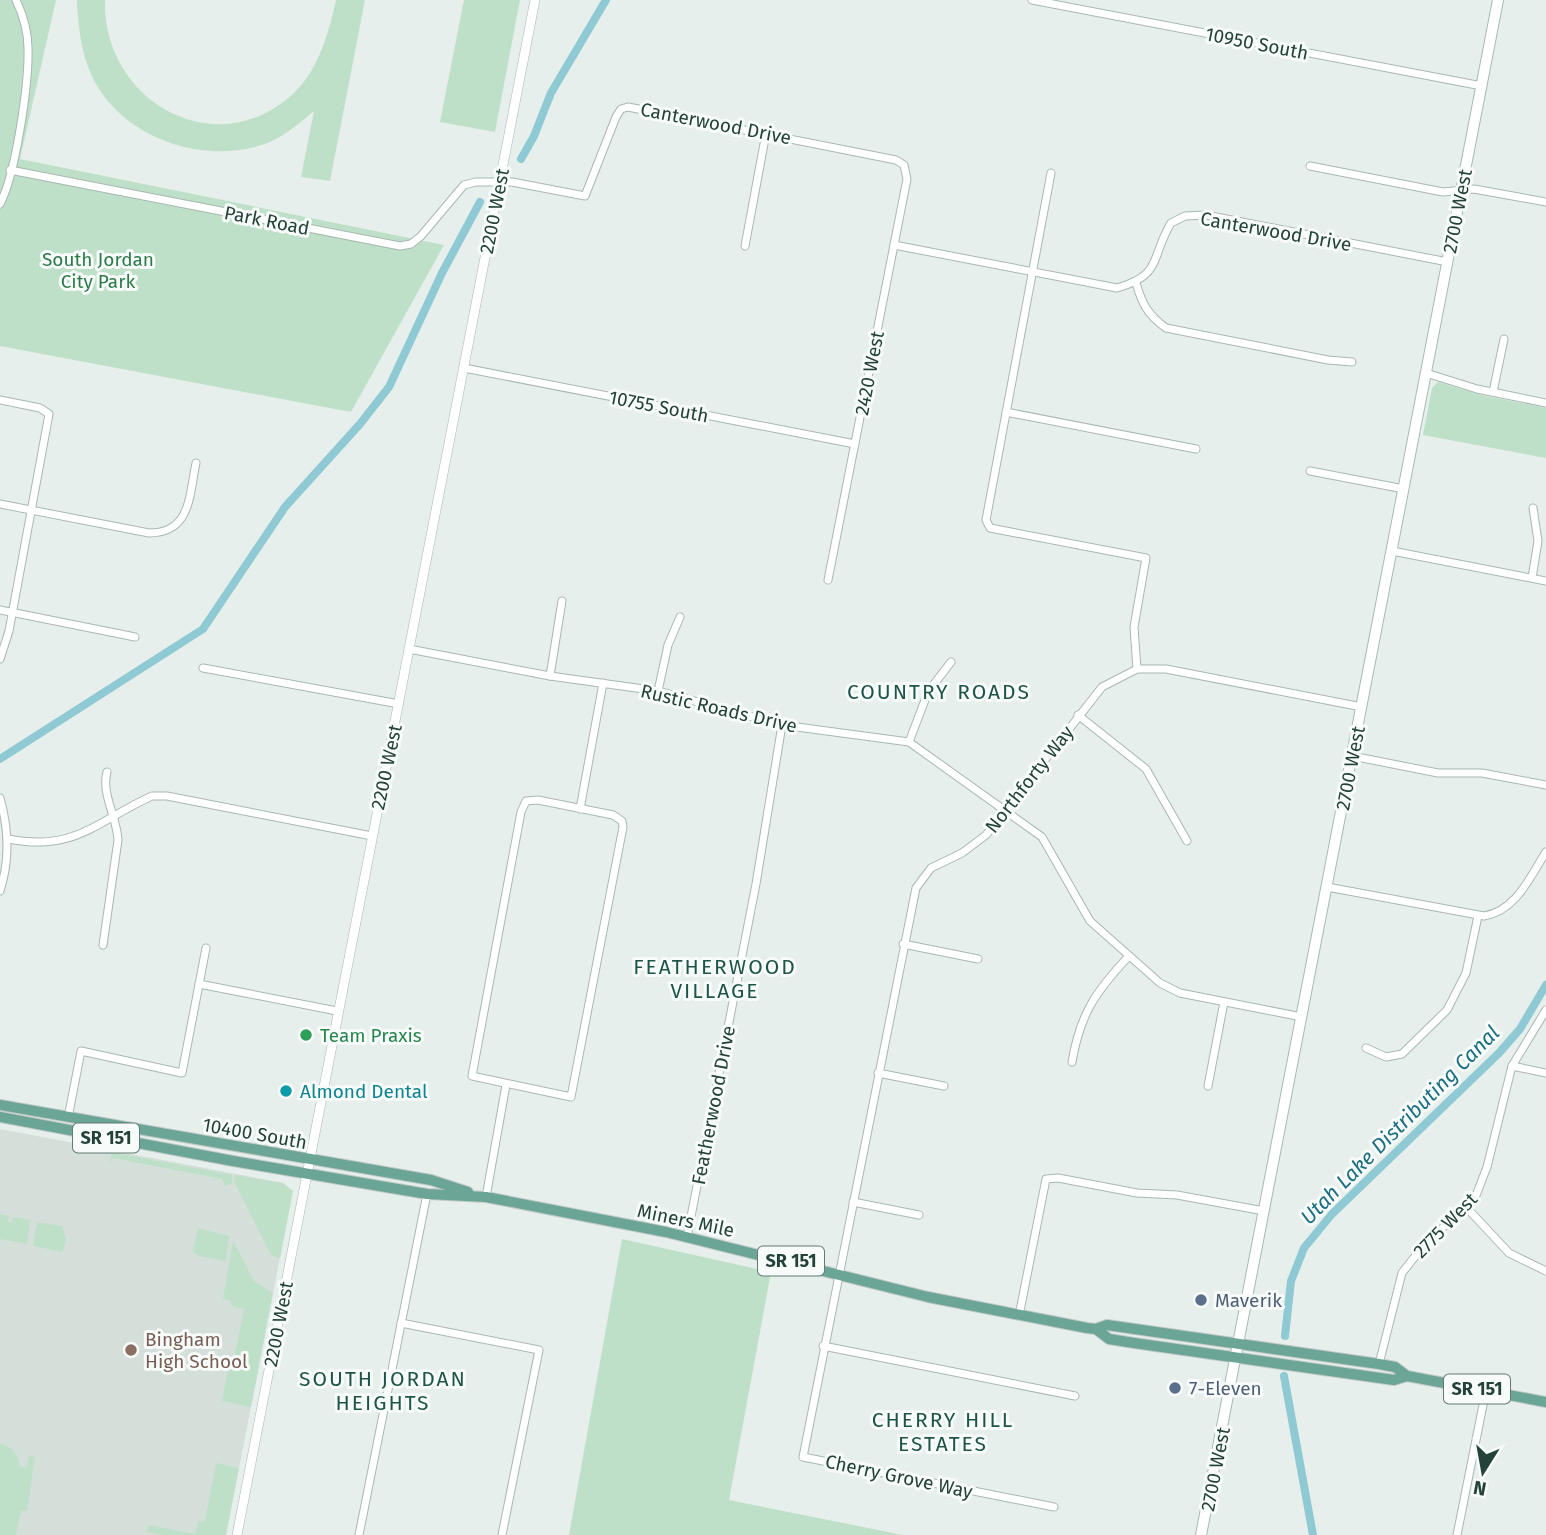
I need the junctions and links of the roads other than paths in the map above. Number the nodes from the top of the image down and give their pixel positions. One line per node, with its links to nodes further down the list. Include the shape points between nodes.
1 (16, 0): 9 (street, via 28,45 28,72)
2 (535, 0): 11 (street, 2200 West)
3 (1032, 0): 5 (street, 10950 South)
4 (1498, 0): 5 (main road, 2700 West)
5 (1482, 86): 12 (main road, 2700 West)
6 (766, 133): 7 (street, Canterwood Drive, via 880,154); 11 (street, Canterwood Drive, via 628,107 616,117 584,195); 16 (street)
7 (904, 165): 15 (street, 2420 West, via 907,179)
8 (1310, 166): 12 (street, via 1443,192)
9 (10, 170): 11 (street, Park Road, via 400,246 421,236 464,185); 14 (street)
10 (1051, 173): 18 (street)
11 (499, 183): 22 (street, 2200 West)
12 (1461, 190): 13 (street); 17 (main road, 2700 West)
13 (1546, 202)
14 (0, 204)
15 (894, 245): 18 (street); 28 (street, 2420 West)
16 (745, 246)
17 (1448, 262): 19 (street, Canterwood Drive, via 1206,215 1185,216 1171,223 1149,275); 23 (main road, 2700 West)
18 (1032, 273): 19 (street, via 1117,288); 27 (street)
19 (1136, 283): 21 (street, via 1146,310 1166,328)
20 (1504, 339): 24 (street)
21 (1352, 362)
22 (464, 368): 28 (street, 10755 South); 45 (street, 2200 West)
23 (1426, 373): 24 (street); 32 (main road, 2700 West)
24 (1493, 393): 26 (street)
25 (0, 400): 35 (street, via 49,414)
26 (1546, 403)
27 (1006, 412): 29 (street); 49 (street, via 986,512 990,528 1146,558 1134,627)
28 (855, 444): 38 (street, 2420 West)
29 (1196, 449)
30 (196, 463): 35 (street, via 185,512 174,529 163,533)
31 (1310, 471): 32 (street)
32 (1404, 489): 36 (main road, 2700 West)
33 (0, 504): 35 (street)
34 (1533, 508): 37 (street, via 1538,541)
35 (32, 510): 42 (street)
36 (1392, 551): 37 (street); 54 (main road, 2700 West)
37 (1532, 578): 39 (street)
38 (828, 580)
39 (1546, 581)
40 (562, 601): 50 (street)
41 (0, 611): 42 (street)
42 (12, 613): 44 (street); 46 (street)
43 (680, 617): 52 (street, via 668,645)
44 (135, 637)
45 (410, 649): 50 (street, Rustic Roads Drive); 53 (street, 2200 West)
46 (0, 659)
47 (951, 662): 57 (street, via 928,691)
48 (203, 668): 53 (street)
49 (1137, 669): 54 (street, Northforty Way, via 1166,669); 55 (street, Northforty Way, via 1102,687)
50 (550, 676): 51 (street, Rustic Roads Drive)
51 (603, 683): 52 (street, Rustic Roads Drive); 62 (street)
52 (658, 691): 56 (street, Rustic Roads Drive)
53 (399, 704): 65 (street, 2200 West)
54 (1362, 707): 58 (main road, 2700 West)
55 (1078, 715): 63 (street, Northforty Way); 67 (street, via 1146,769)
56 (782, 726): 57 (street, Rustic Roads Drive); 102 (street, Featherwood Drive)
57 (909, 742): 63 (street, Rustic Roads Drive)
58 (1352, 755): 60 (street, via 1438,773 1487,773); 69 (main road, 2700 West)
59 (107, 772): 64 (street, via 103,785)
60 (1546, 785)
61 (0, 798): 66 (street)
62 (580, 809): 87 (street, via 526,801 472,1063 472,1076); 87 (street, via 613,815 622,821 623,832 571,1097)
63 (1006, 809): 72 (street, Northforty Way, via 975,845 922,877 911,900); 75 (street, Rustic Roads Drive, via 1047,843 1090,921)
64 (114, 814): 65 (street, via 152,796 167,796); 66 (street, via 55,843); 73 (street, via 118,840)
65 (372, 836): 80 (street, 2200 West)
66 (8, 839): 70 (street)
67 (1187, 841)
68 (1544, 857): 71 (street, via 1510,905 1496,914)
69 (1327, 887): 71 (street); 81 (main road, 2700 West)
70 (0, 891)
71 (1478, 916): 82 (street, via 1466,973 1447,1010 1402,1054 1386,1057)
72 (903, 944): 76 (street); 85 (street, Northforty Way)
73 (103, 945)
74 (206, 948): 77 (street)
75 (1129, 956): 78 (street, Rustic Roads Drive, via 1173,991); 83 (street, via 1083,1017)
76 (978, 959)
77 (199, 984): 80 (street); 92 (street, via 182,1073 81,1051)
78 (1224, 1002): 81 (street, Rustic Roads Drive); 89 (street)
79 (1546, 1010): 84 (street, 2775 West)
80 (337, 1011): 93 (street, 2200 West)
81 (1302, 1017): 100 (main road, 2700 West)
82 (1366, 1048)
83 (1072, 1062)
84 (1512, 1066): 86 (street); 99 (street, 2775 West, via 1483,1179)
85 (878, 1073): 88 (street); 98 (street, Northforty Way)
86 (1546, 1073)
87 (506, 1085): 97 (street)
88 (944, 1086)
89 (1208, 1086)
90 (0, 1105): 92 (main road, SR 151)
91 (0, 1117): 94 (main road, 10400 South / SR 151)
92 (68, 1118): 93 (main road, 10400 South / SR 151)
93 (309, 1159): 94 (street, 2200 West); 97 (main road, 10400 South / SR 151, via 431,1180)
94 (306, 1174): 95 (main road, 10400 South / SR 151); 117 (street, 2200 West)
95 (390, 1188): 96 (main road, Miners Mile / SR 151)
96 (428, 1194): 97 (main road, Miners Mile / SR 151); 106 (street)
97 (486, 1198): 102 (main road, Miners Mile / SR 151)
98 (853, 1202): 101 (street); 104 (street, Northforty Way)
99 (1466, 1208): 103 (street, via 1509,1253); 111 (street, 2775 West, via 1424,1245 1402,1273)
100 (1264, 1211): 105 (street, via 1058,1178 1046,1180); 108 (main road, 2700 West)
101 (919, 1214)
102 (687, 1237): 104 (main road, Miners Mile / SR 151)
103 (1546, 1271)
104 (838, 1273): 105 (main road, Miners Mile / SR 151); 109 (street, Cherry Grove Way)
105 (1019, 1316): 107 (main road, Miners Mile / SR 151)
106 (401, 1323): 118 (street); 119 (street, via 539,1350)
107 (1096, 1329): 108 (main road, SR 151, via 1107,1325); 110 (main road, SR 151, via 1109,1339)
108 (1240, 1343): 110 (main road, 2700 West); 111 (main road, SR 151)
109 (824, 1346): 114 (street); 116 (street, Cherry Grove Way, via 803,1457)
110 (1237, 1358): 112 (main road, SR 151, via 1394,1380); 120 (main road, 2700 West)
111 (1379, 1364): 112 (main road, SR 151, via 1395,1367)
112 (1407, 1376): 113 (main road, SR 151)
113 (1486, 1390): 115 (main road, SR 151); 121 (street)
114 (1075, 1396)
115 (1546, 1402)
116 (1054, 1507)
117 (237, 1535)
118 (359, 1535)
119 (502, 1535)
120 (1202, 1535)
121 (1457, 1535)

